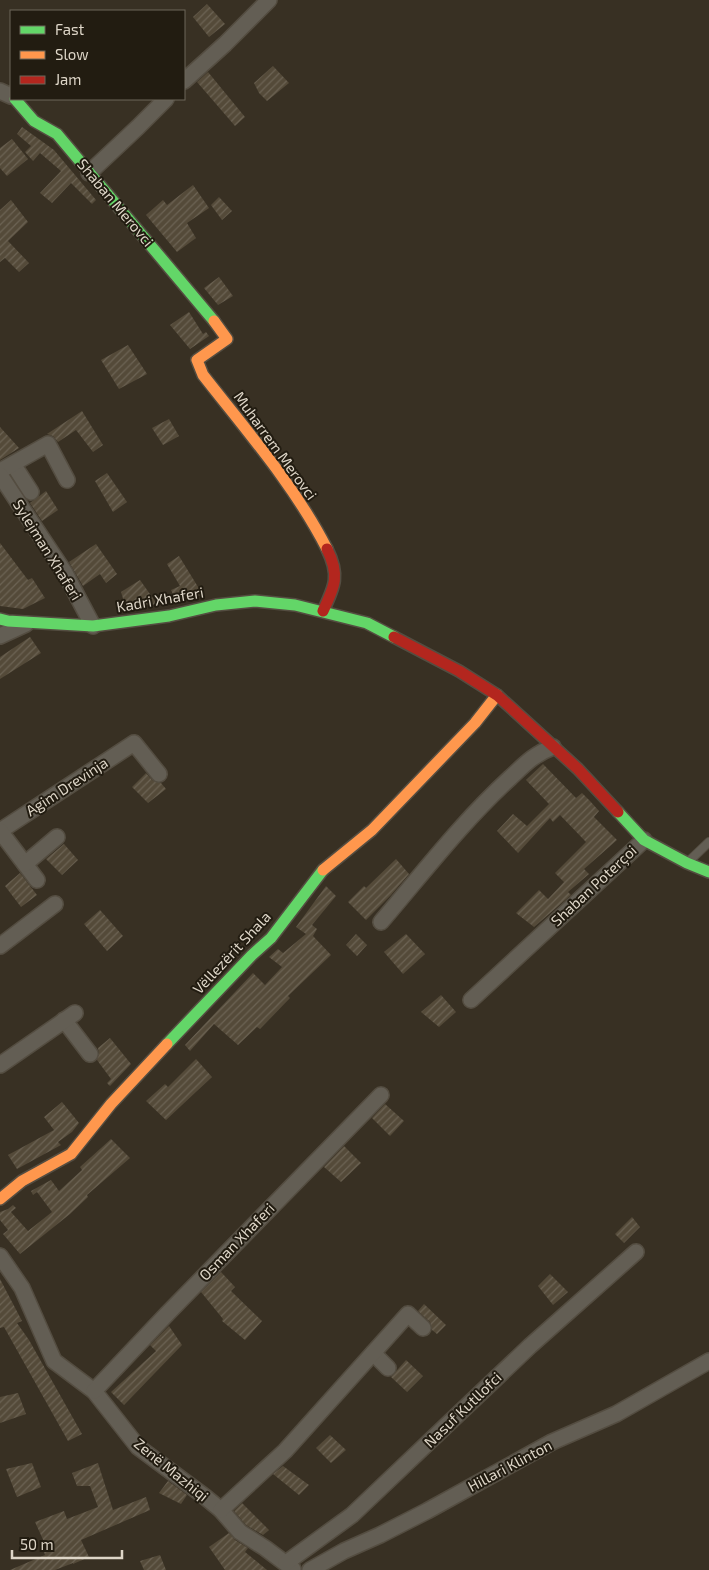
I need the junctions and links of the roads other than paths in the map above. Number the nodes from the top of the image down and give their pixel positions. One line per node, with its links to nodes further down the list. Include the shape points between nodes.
1 (269, 0): 2 (street)
2 (185, 80)
3 (16, 100): 5 (street, Shaban Merovci, via 34,121 57,134)
4 (165, 100): 5 (street)
5 (89, 173): 6 (street, Shaban Merovci)
6 (210, 315): 11 (street, Muharrem Merovci, via 227,339 197,360 203,375 277,472 322,538 337,574)
7 (14, 464): 8 (street, Sylejman Xhaferi); 9 (street, Sylejman Xhaferi, via 48,444); 10 (street)
8 (0, 473): 14 (street, Sylejman Xhaferi, via 65,573)
9 (67, 480)
10 (31, 492)
11 (323, 611): 14 (street, Kadri Xhaferi, via 255,601); 16 (street, Shaban Poterçoi, via 367,623 459,671)
12 (0, 619): 13 (street, Kadri Xhaferi)
13 (30, 622): 14 (street, Kadri Xhaferi); 15 (street)
14 (93, 626)
15 (0, 636)
16 (497, 695): 17 (street, Shaban Poterçoi); 34 (street, Vëllezërit Shala, via 475,723 372,830 319,873 270,938 111,1104 71,1154 22,1181)
17 (553, 747): 21 (street, Shaban Poterçoi); 28 (street, via 539,752 498,789)
18 (159, 774): 19 (street, Agim Drevinja, via 134,743)
19 (0, 831): 24 (street)
20 (57, 837): 24 (street)
21 (644, 840): 23 (street); 30 (street, Shaban Poterçoi)
22 (709, 842): 23 (lane)
23 (687, 863): 25 (street)
24 (25, 864): 26 (street)
25 (709, 872)
26 (36, 880)
27 (55, 904): 29 (street)
28 (381, 922)
29 (0, 946)
30 (471, 1000)
31 (90, 1054): 32 (street, via 70,1017)
32 (0, 1064)
33 (381, 1095): 41 (street, Osman Xhaferi)
34 (0, 1199)
35 (636, 1252): 43 (street, Nasuf Kutllofci, via 530,1346 352,1516)
36 (0, 1256): 41 (street, Zenë Mazhiqi, via 22,1288 54,1361)
37 (423, 1328): 38 (street, via 408,1314)
38 (373, 1353): 40 (street); 42 (street, via 284,1451)
39 (709, 1361): 45 (street, Hillari Klinton, via 616,1414 552,1442 427,1511)
40 (388, 1368)
41 (94, 1392): 42 (street, Zenë Mazhiqi, via 138,1447)
42 (220, 1510): 43 (street, Zenë Mazhiqi, via 240,1532)
43 (290, 1567): 44 (street)
44 (304, 1570)
45 (310, 1570)

